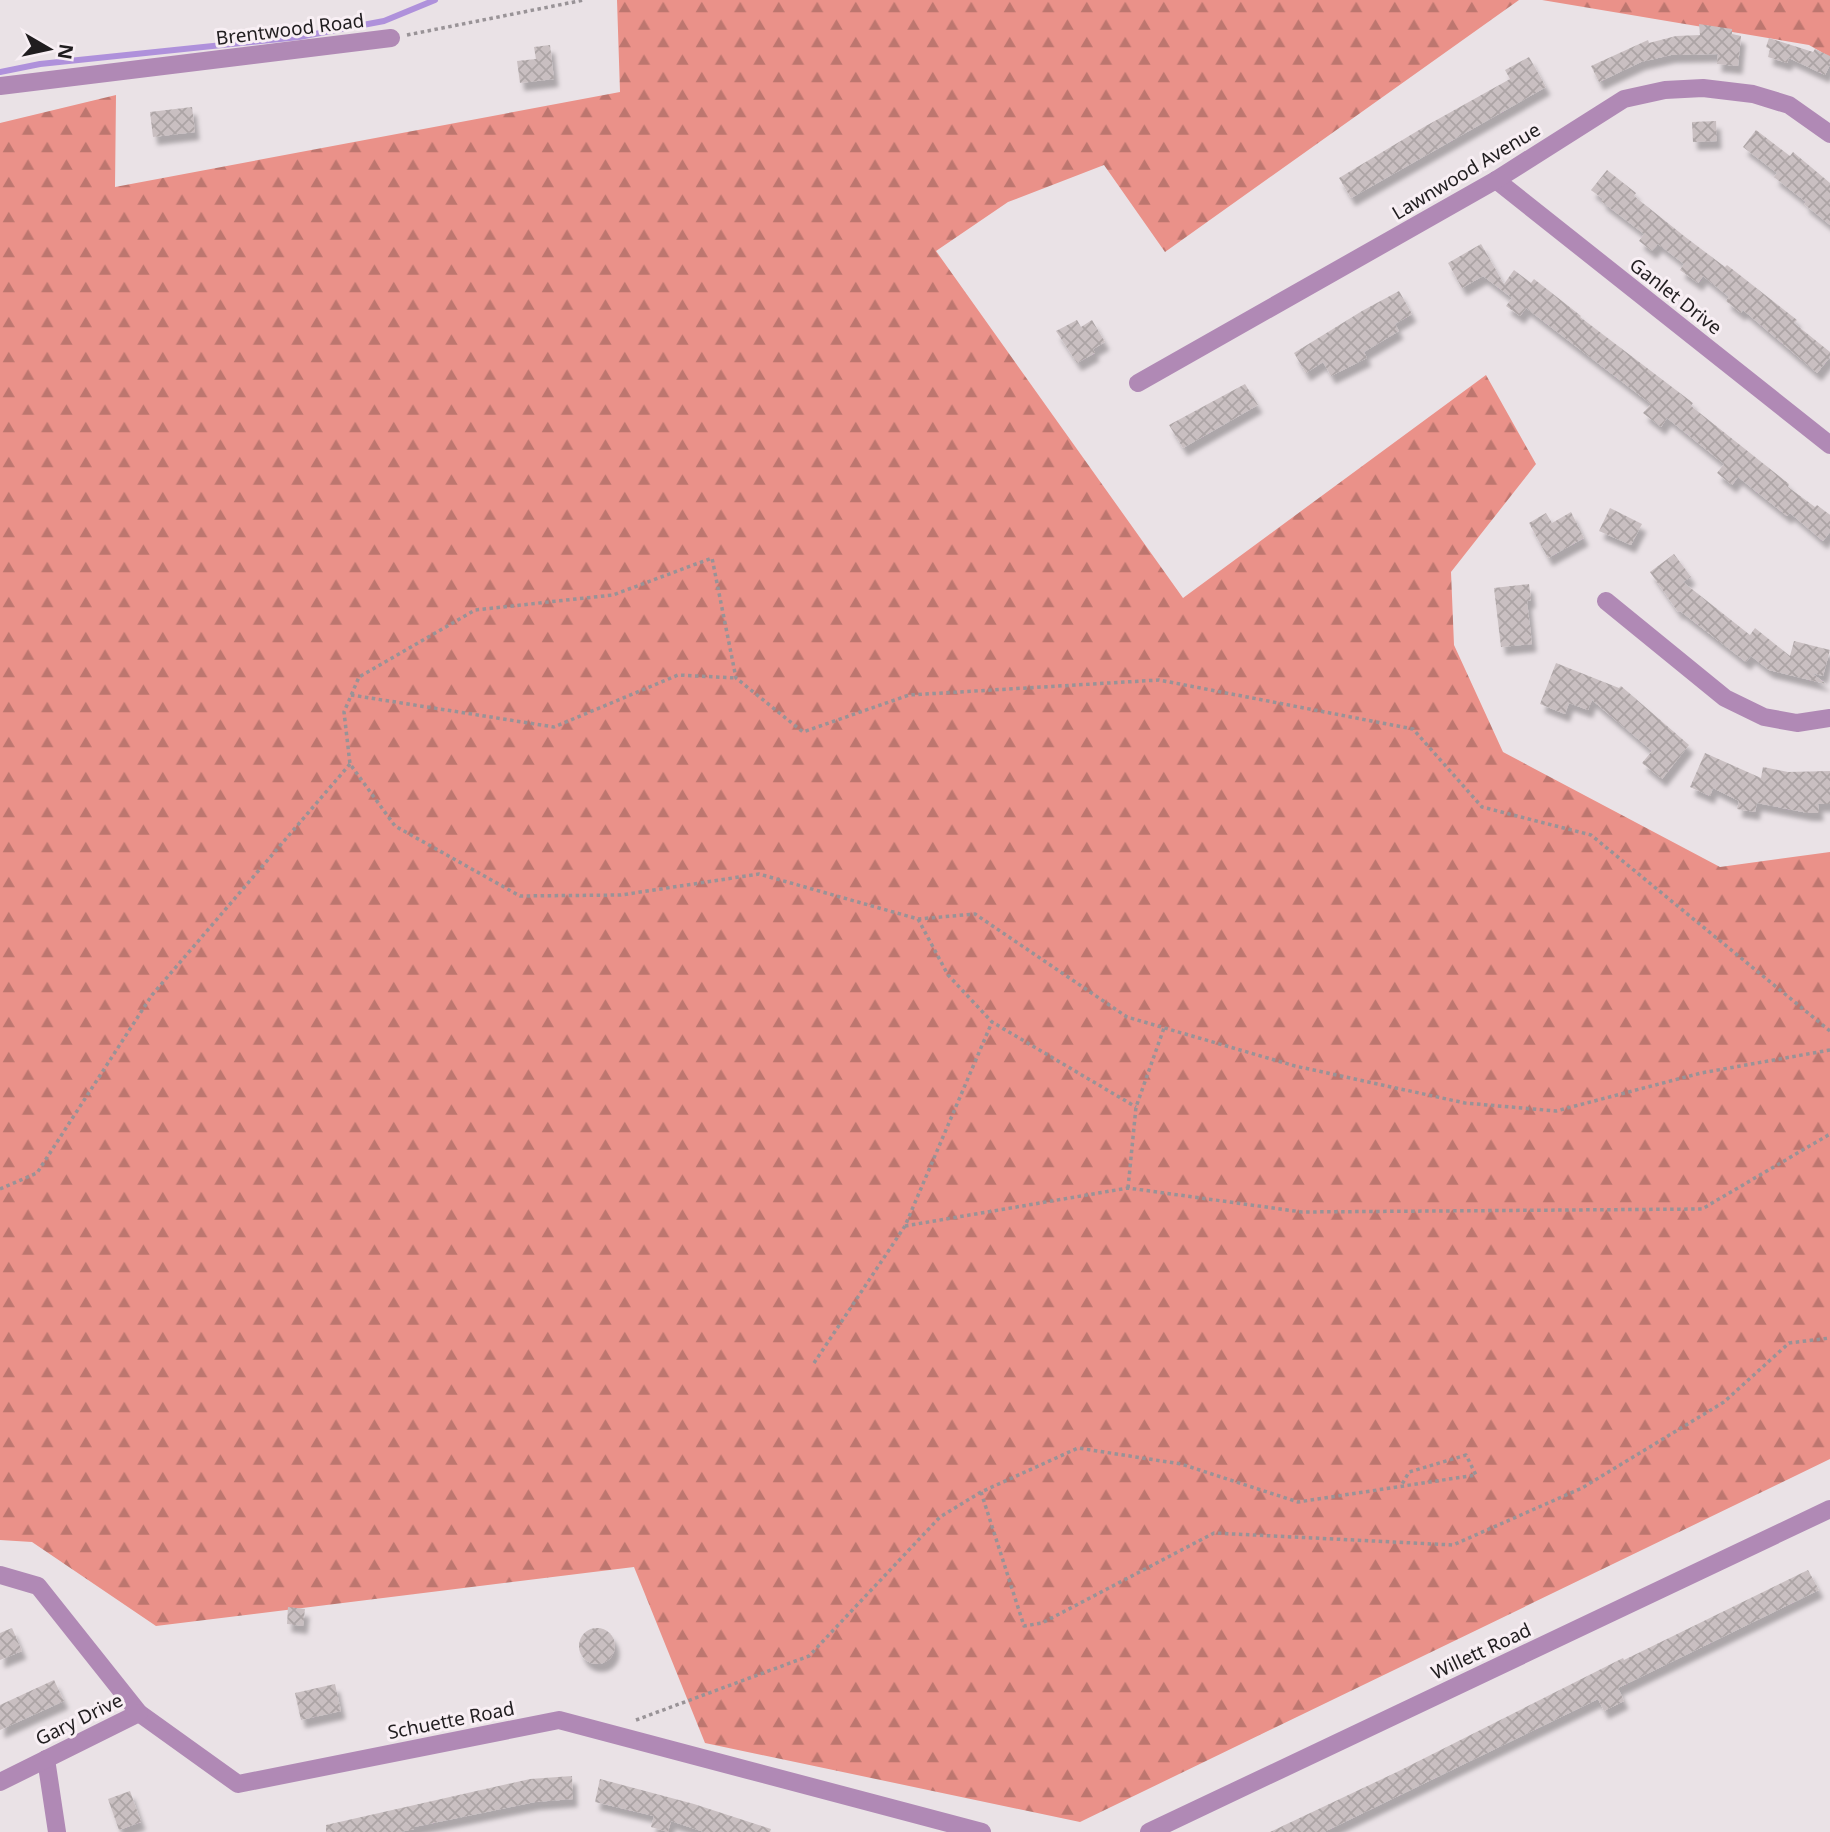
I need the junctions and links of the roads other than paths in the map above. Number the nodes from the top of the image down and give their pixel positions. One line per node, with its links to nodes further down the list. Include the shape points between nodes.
1 (391, 38): 2 (street, Brentwood Road)
2 (0, 86)
3 (1830, 134): 4 (street, Lawnwood Avenue, via 1789,105 1753,94 1703,88 1665,90 1624,99)
4 (1496, 180): 5 (street, Lawnwood Avenue); 6 (street, Ganlet Drive)
5 (1138, 383)
6 (1830, 445)
7 (1606, 601): 8 (street, via 1725,698 1764,718 1797,723)
8 (1830, 718)
9 (1830, 1509): 16 (street, Willett Road)
10 (0, 1575): 11 (street, Schuette Road, via 38,1586)
11 (139, 1713): 12 (street, Gary Drive); 15 (street, Schuette Road, via 238,1784 559,1720)
12 (46, 1759): 13 (street, Gary Drive); 14 (street)
13 (0, 1782)
14 (57, 1832)
15 (982, 1832)
16 (1149, 1832)

